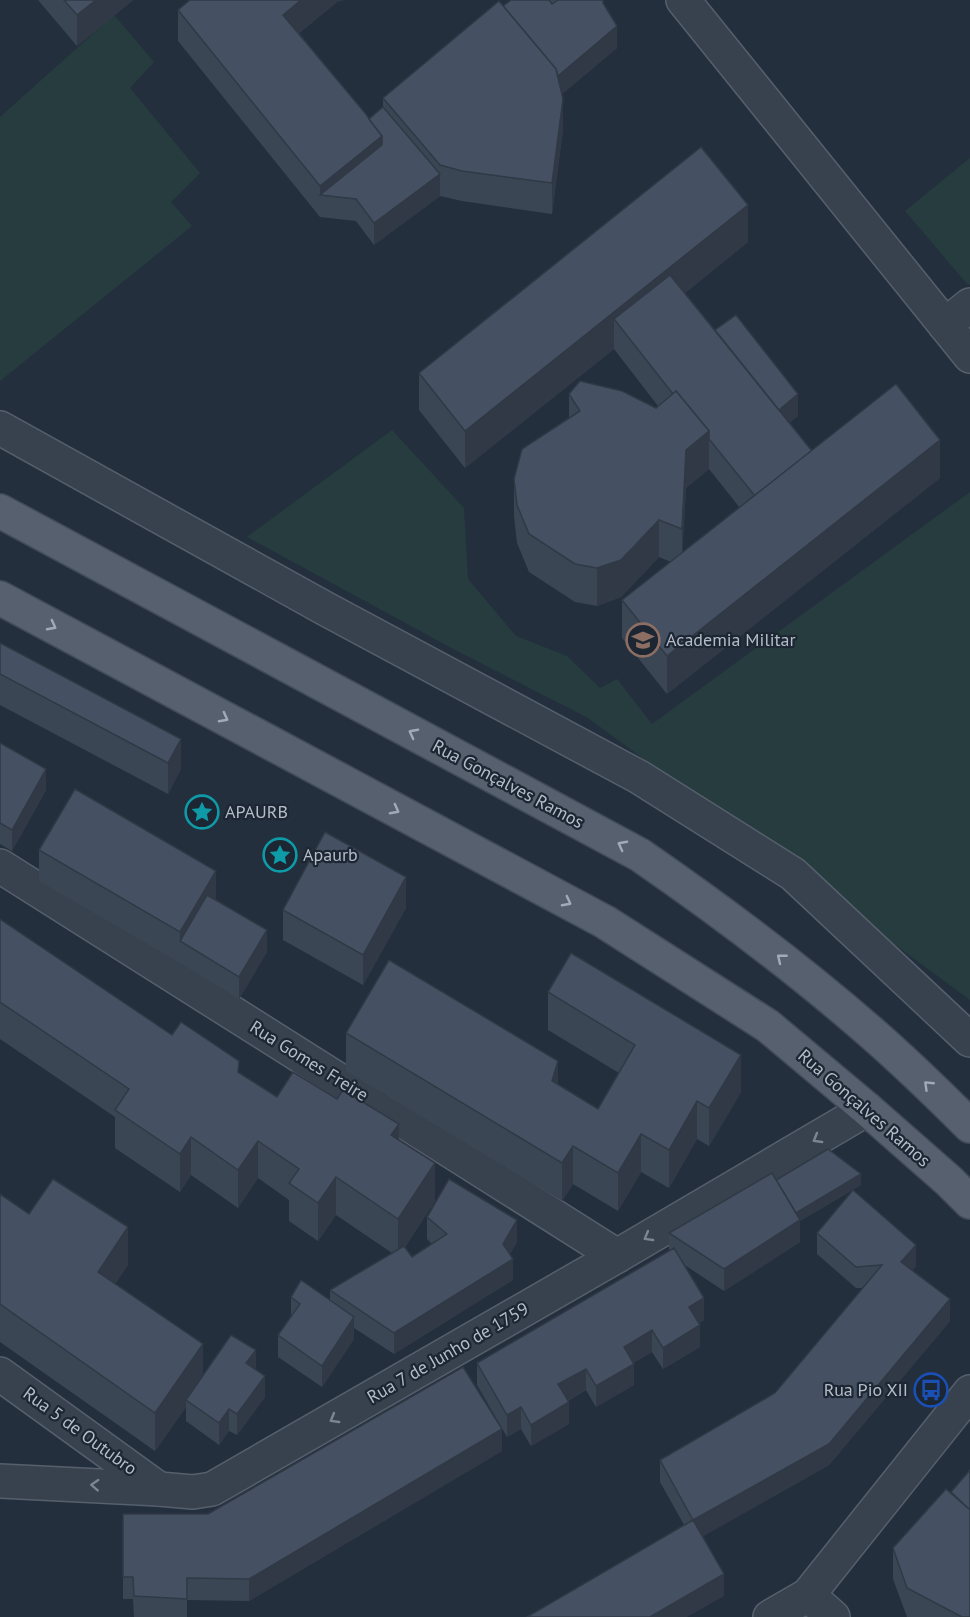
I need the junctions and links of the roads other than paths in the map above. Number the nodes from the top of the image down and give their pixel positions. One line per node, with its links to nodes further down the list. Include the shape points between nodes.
1 (683, 0): 3 (street)
2 (970, 305): 3 (street)
3 (945, 325): 4 (street)
4 (970, 356)
5 (0, 428): 9 (street, via 639,777 793,874)
6 (0, 511): 11 (main road, Rua Gonçalves Ramos, one-way to 6, via 832,999 640,855)
7 (0, 598): 10 (main road, Rua Gonçalves Ramos, one-way to 10, via 605,922 768,1026)
8 (0, 866): 13 (street, Rua Gomes Freire)
9 (970, 1040)
10 (867, 1109): 12 (main road, Rua Gonçalves Ramos); 13 (street, Rua 7 de Junho de 1759, one-way to 13)
11 (970, 1126)
12 (970, 1202)
13 (617, 1256): 17 (street, Rua 7 de Junho de 1759, one-way to 17, via 212,1489)
14 (0, 1374): 17 (street, Rua 5 de Outubro)
15 (970, 1392): 18 (street)
16 (0, 1481): 17 (street, Rua 7 de Junho de 1759, one-way to 16)
17 (159, 1489)
18 (808, 1595): 19 (street); 20 (street)
19 (770, 1617)
20 (833, 1617)

